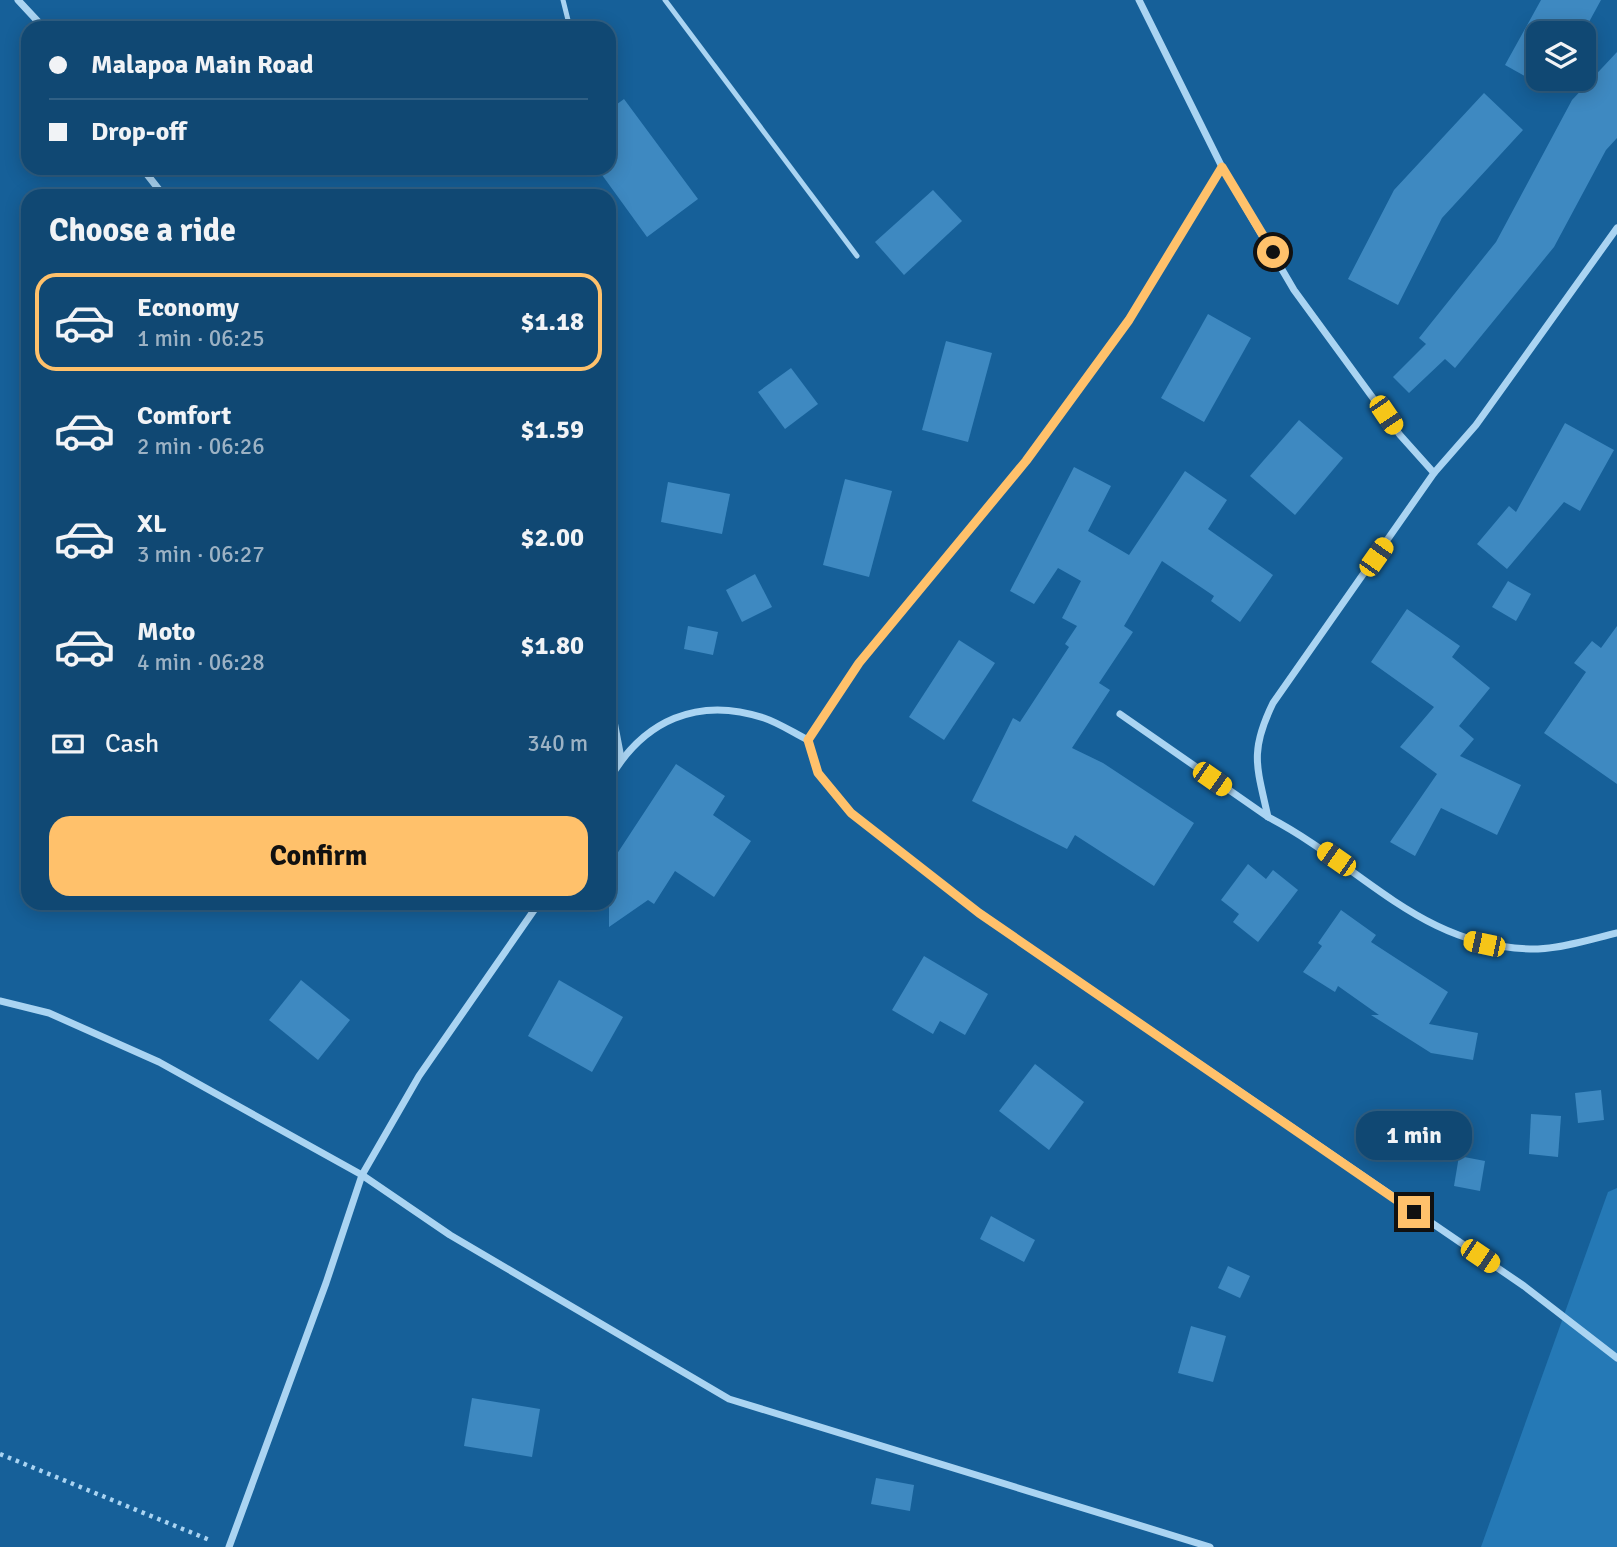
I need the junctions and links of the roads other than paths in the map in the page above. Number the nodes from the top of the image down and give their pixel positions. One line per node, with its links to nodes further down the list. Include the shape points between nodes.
1 (18, 0): 5 (street)
2 (563, 0): 6 (lane)
3 (665, 0): 11 (lane)
4 (1139, 0): 7 (street)
5 (38, 21)
6 (568, 21)
7 (1222, 167): 12 (street, via 1294,290 1399,435); 15 (street, via 1129,320 1026,461 859,663)
8 (148, 175): 9 (street)
9 (158, 189)
10 (1617, 228): 12 (street, via 1476,425)
11 (857, 256)
12 (1434, 473): 18 (street, via 1273,704 1260,730 1256,766)
13 (1120, 714): 18 (street)
14 (616, 732): 16 (street)
15 (808, 740): 16 (street, via 765,719 720,708 676,716 645,734); 23 (street, via 818,773 851,813 979,913 1524,1286)
16 (621, 758): 17 (street)
17 (616, 767)
18 (1268, 817): 20 (street, via 1300,834 1420,919 1464,939 1504,948 1541,949)
19 (534, 910): 22 (street, via 419,1076)
20 (1617, 933)
21 (0, 1001): 22 (street, via 49,1013 103,1035)
22 (362, 1175): 24 (street); 25 (street, via 450,1235 729,1399)
23 (1617, 1358)
24 (229, 1547)
25 (1209, 1547)

